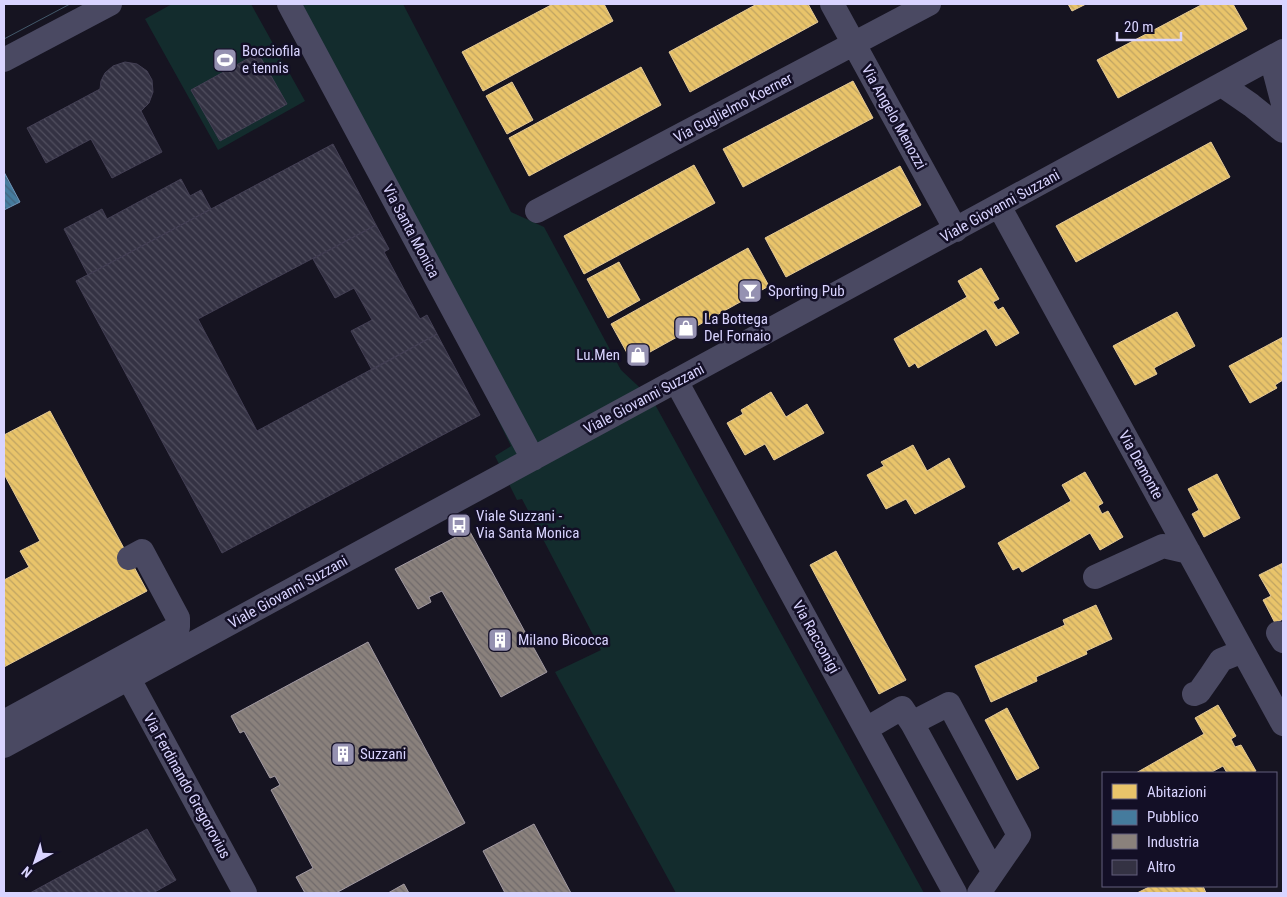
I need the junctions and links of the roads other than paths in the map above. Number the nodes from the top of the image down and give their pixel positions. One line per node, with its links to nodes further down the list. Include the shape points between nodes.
1 (110, 4): 7 (street)
2 (289, 4): 15 (street, Via Santa Monica)
3 (832, 4): 5 (street, Via Angelo Menozzi)
4 (929, 4): 5 (street, Via Guglielmo Koerner)
5 (854, 44): 12 (street, Via Guglielmo Koerner); 13 (street, Via Angelo Menozzi)
6 (1277, 55): 8 (street, Viale Giovanni Suzzani); 9 (street)
7 (4, 60)
8 (1222, 85): 10 (street); 11 (street, Viale Giovanni Suzzani)
9 (1283, 104)
10 (1283, 131)
11 (999, 206): 13 (street, Viale Giovanni Suzzani); 16 (street, Via Demonte)
12 (537, 211)
13 (956, 230): 14 (street, Viale Giovanni Suzzani)
14 (676, 381): 15 (street, Viale Giovanni Suzzani); 24 (street, Via Racconigi)
15 (533, 459): 20 (street, Viale Giovanni Suzzani)
16 (1189, 552): 18 (street, via 1163,546); 19 (street, Via Demonte)
17 (129, 558): 25 (street, via 142,551 178,618 178,626 11,718)
18 (1095, 577)
19 (1243, 651): 21 (street, via 1222,660); 23 (street, Via Demonte)
20 (129, 679): 26 (street, Viale Giovanni Suzzani); 28 (street, Via Ferdinando Gregorovius)
21 (1194, 694)
22 (912, 723): 24 (street, via 902,708); 27 (street); 27 (street, via 949,704 1019,834)
23 (1283, 724)
24 (866, 729): 29 (street, Via Racconigi)
25 (4, 740)
26 (4, 746)
27 (994, 871): 30 (street)
28 (245, 893)
29 (955, 893)
30 (979, 893)

